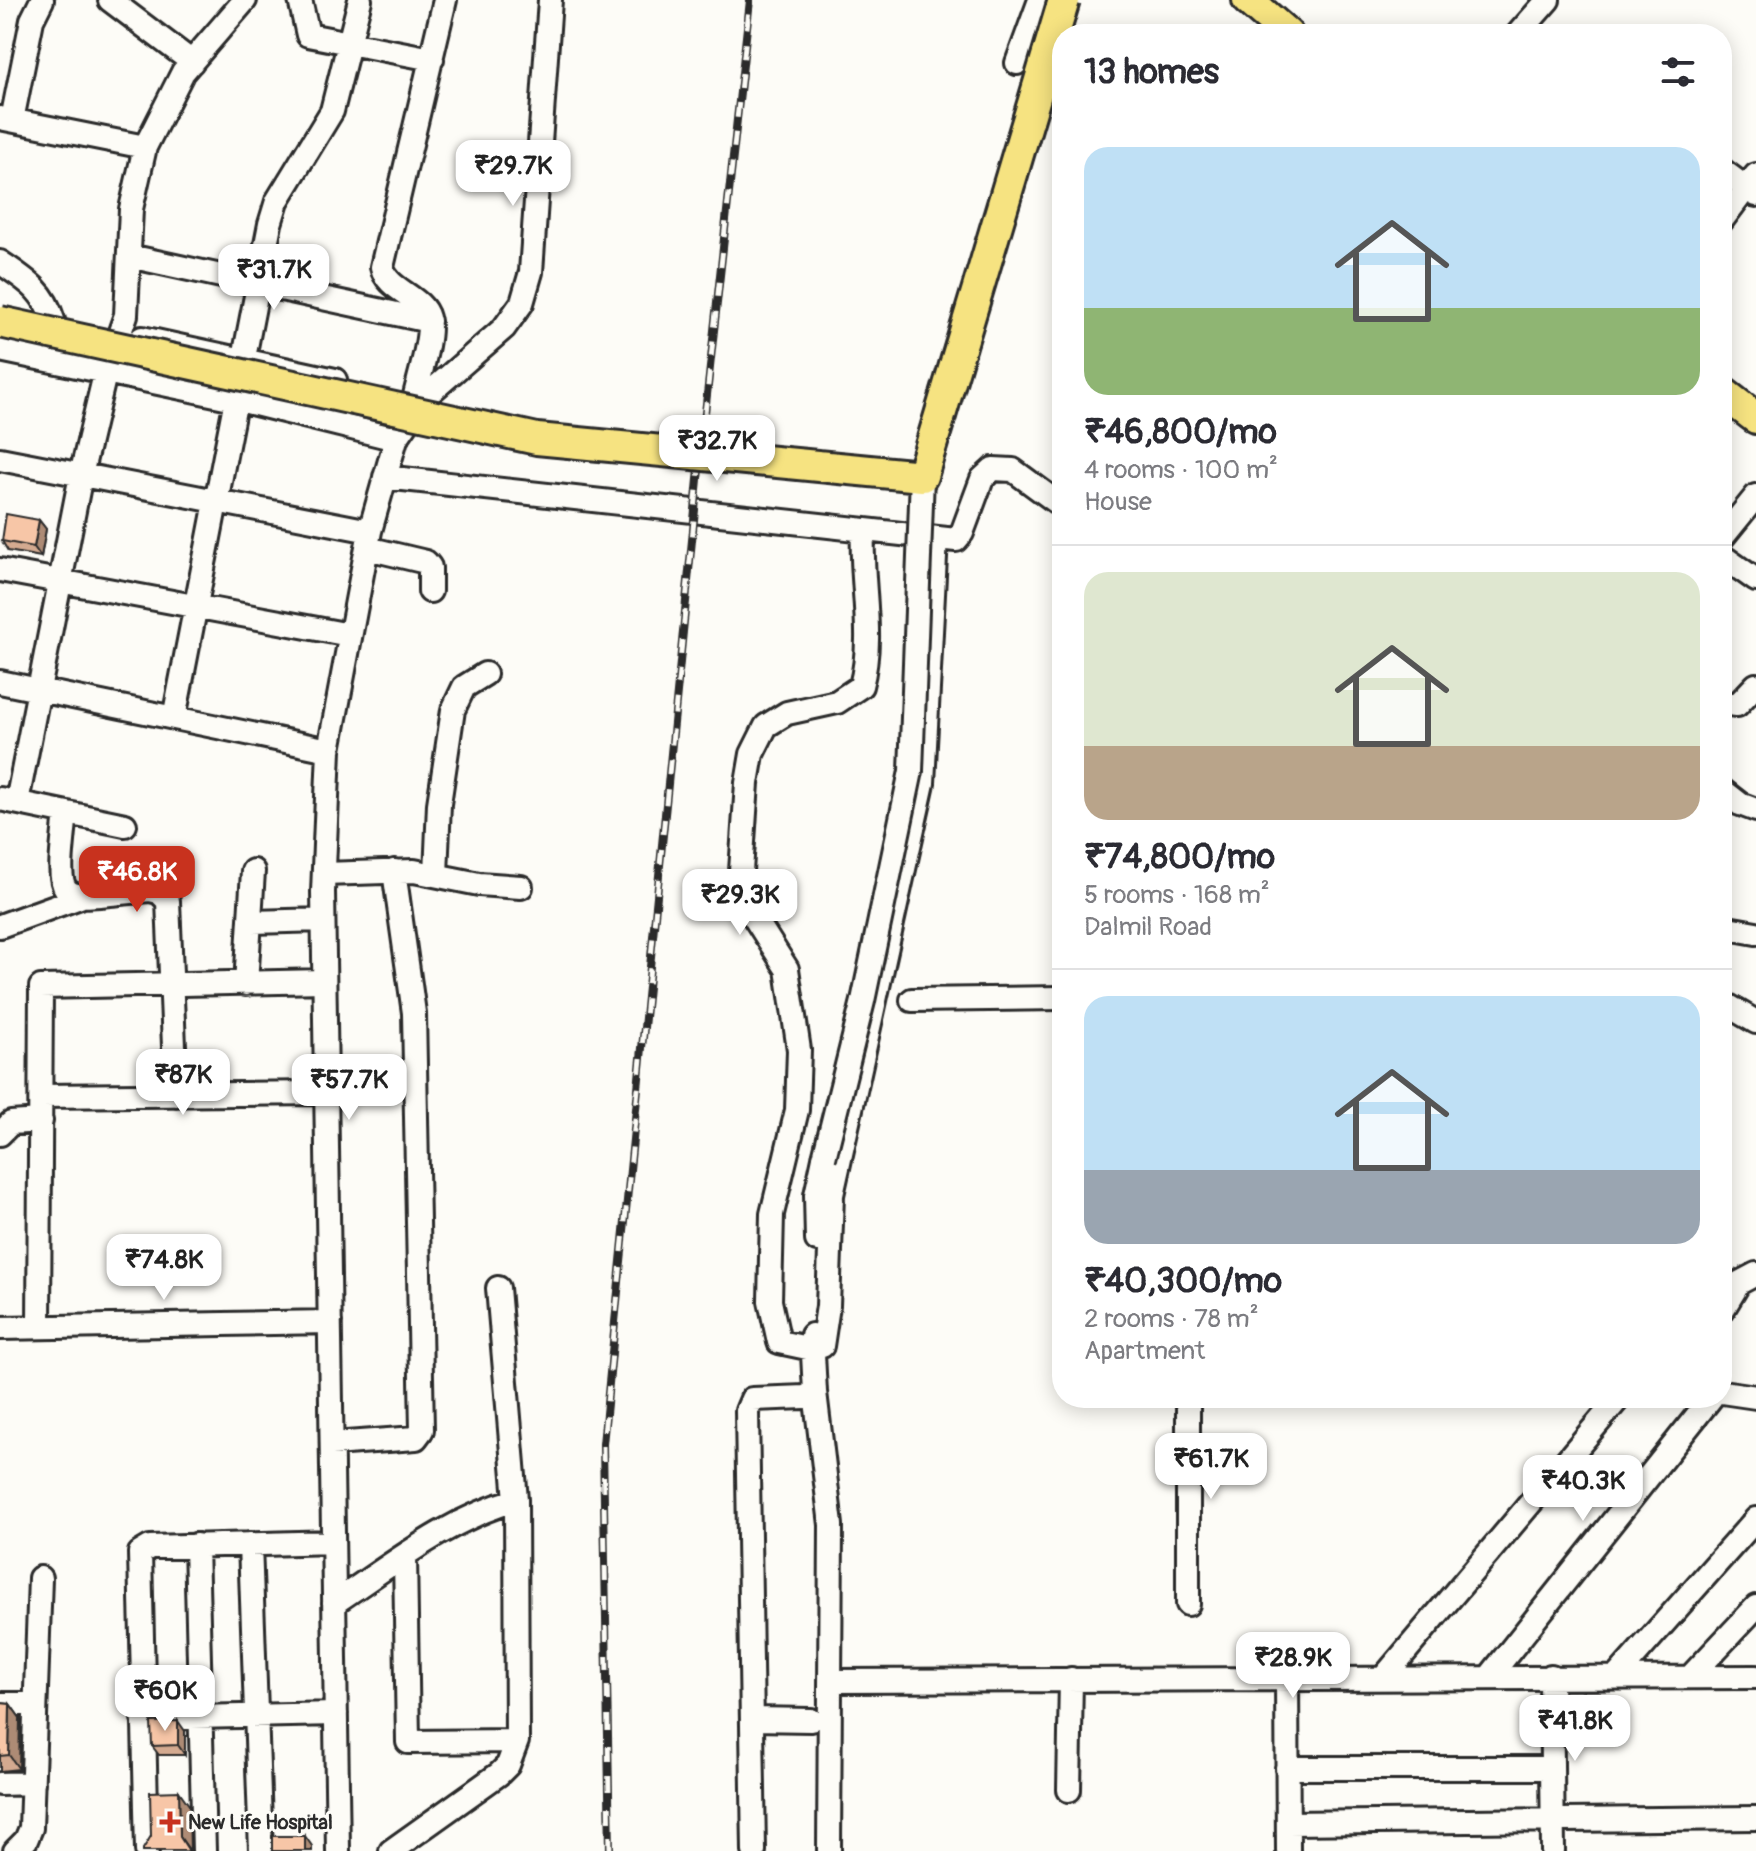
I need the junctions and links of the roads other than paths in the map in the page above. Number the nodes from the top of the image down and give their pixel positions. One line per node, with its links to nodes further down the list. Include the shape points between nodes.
1 (42, 0): 22 (street)
2 (110, 0): 20 (street)
3 (245, 0): 20 (street)
4 (300, 0): 18 (street, via 308,35)
5 (360, 0): 18 (street)
6 (445, 0): 19 (street)
7 (550, 0): 42 (street, via 531,272 522,303 504,328)
8 (1040, 0): 21 (street)
9 (1064, 0): 13 (main road, bridge)
10 (1248, 0): 14 (main road)
11 (1264, 0): 15 (street)
12 (1548, 0): 16 (street)
13 (1057, 24)
14 (1276, 24)
15 (1290, 24)
16 (1527, 24)
17 (1052, 40): 47 (main road, bridge)
18 (350, 44): 19 (street); 29 (street, via 332,111 277,201)
19 (432, 59): 32 (street, via 382,267 385,277 422,307)
20 (192, 62): 23 (street)
21 (1017, 63)
22 (6, 119): 23 (street)
23 (145, 147): 27 (street, via 131,209)
24 (1732, 175): 25 (street)
25 (1753, 186): 26 (street)
26 (1732, 209)
27 (129, 256): 29 (street); 34 (street, via 129,296)
28 (0, 262): 31 (street, via 37,288)
29 (258, 285): 32 (street); 36 (street)
30 (0, 309): 31 (street)
31 (53, 320): 34 (street)
32 (429, 321): 42 (street)
33 (0, 322): 47 (main road, bridge, via 537,439)
34 (119, 334): 36 (street); 37 (street)
35 (0, 350): 37 (street)
36 (244, 358): 40 (street); 42 (street)
37 (105, 374): 40 (street); 46 (street)
38 (1732, 380): 39 (main road)
39 (1756, 398)
40 (235, 399): 44 (street); 51 (street)
41 (1732, 400): 43 (main road)
42 (418, 401): 44 (street)
43 (1756, 418)
44 (396, 439): 48 (street)
45 (0, 459): 46 (street)
46 (81, 475): 51 (street); 59 (street)
47 (922, 476): 104 (street, bridge, via 911,771 816,1195)
48 (385, 477): 53 (street); 55 (street)
49 (1756, 496): 52 (street)
50 (1052, 499): 54 (street, via 1013,470 993,469 982,479 959,537)
51 (215, 501): 55 (street); 61 (street)
52 (1732, 526)
53 (863, 530): 54 (street); 104 (street, via 869,657 861,686 837,702 787,713 766,726 752,754 741,871 749,909 787,969 799,1050 797,1110 772,1214 770,1301 779,1342)
54 (936, 538): 104 (street, via 923,783 832,1195 828,1306 822,1346)
55 (368, 540): 60 (street, via 426,562); 62 (street)
56 (1732, 563): 58 (street)
57 (0, 570): 59 (street)
58 (1756, 580)
59 (60, 581): 61 (street); 66 (street)
60 (430, 591)
61 (194, 606): 62 (street); 68 (street)
62 (350, 635): 69 (street)
63 (485, 674): 78 (street, via 464,687 453,710 439,804)
64 (0, 682): 66 (street)
65 (1756, 685): 67 (street)
66 (38, 690): 68 (street); 71 (street)
67 (1732, 704)
68 (174, 718): 69 (street)
69 (329, 750): 77 (street)
70 (1732, 798): 72 (street)
71 (8, 801): 73 (street)
72 (1756, 810)
73 (66, 813): 74 (street); 80 (street, via 59,875 68,894)
74 (125, 825)
75 (253, 871): 82 (street)
76 (394, 871): 77 (street); 78 (street); 111 (street, via 414,1013 422,1434)
77 (324, 874): 81 (street)
78 (436, 874): 79 (street)
79 (521, 887)
80 (80, 897): 83 (street); 88 (street, via 159,892 171,913)
81 (323, 920): 82 (street); 86 (street)
82 (252, 922): 87 (street)
83 (0, 926)
84 (1732, 929): 85 (street)
85 (1756, 933)
86 (324, 981): 87 (street); 93 (street)
87 (246, 984): 88 (street)
88 (172, 986): 94 (street); 95 (street, via 41,987)
89 (1052, 998): 90 (street)
90 (912, 1000)
91 (1732, 1008): 92 (street)
92 (1756, 1022)
93 (326, 1093): 94 (street); 101 (street)
94 (176, 1095): 95 (street)
95 (41, 1096): 96 (street)
96 (41, 1121): 97 (street, via 11,1123); 102 (street)
97 (0, 1134)
98 (1756, 1274): 100 (street, via 1739,1283)
99 (498, 1288): 112 (street)
100 (1732, 1295)
101 (330, 1322): 102 (street); 111 (street)
102 (39, 1327): 103 (street)
103 (0, 1328)
104 (812, 1349): 105 (street)
105 (815, 1392): 130 (street, via 831,1525); 137 (street, via 749,1403)
106 (1732, 1393): 107 (street)
107 (1756, 1397)
108 (1188, 1408): 120 (street)
109 (1611, 1408): 126 (street)
110 (1703, 1408): 122 (street)
111 (332, 1444): 114 (street)
112 (516, 1500): 117 (street, via 466,1517); 139 (street)
113 (1756, 1519): 124 (street)
114 (333, 1542): 115 (street); 119 (street)
115 (250, 1544): 116 (street); 134 (street)
116 (196, 1545): 135 (street, via 150,1547 140,1553); 136 (street)
117 (405, 1556): 119 (street); 139 (street, via 408,1742)
118 (40, 1578): 132 (street)
119 (334, 1603): 133 (street)
120 (1188, 1604)
121 (1756, 1607): 127 (street)
122 (1490, 1676): 123 (street); 126 (street)
123 (1551, 1676): 124 (street); 141 (street)
124 (1617, 1676): 127 (street)
125 (1287, 1677): 126 (street); 129 (street); 140 (street)
126 (1384, 1677)
127 (1690, 1677): 128 (street)
128 (1756, 1677)
129 (1071, 1679): 130 (street); 144 (street)
130 (831, 1681): 155 (street)
131 (0, 1704): 132 (street)
132 (35, 1704): 142 (street)
133 (336, 1714): 134 (street); 153 (street)
134 (256, 1716): 136 (street); 152 (street)
135 (143, 1718): 136 (street); 150 (street)
136 (200, 1718): 151 (street)
137 (752, 1719): 138 (street); 154 (street)
138 (811, 1720)
139 (517, 1741): 148 (street, via 499,1774)
140 (1287, 1768): 141 (street); 147 (street)
141 (1552, 1768): 146 (street)
142 (33, 1783): 143 (street); 149 (street, via 31,1828)
143 (0, 1784)
144 (1069, 1790)
145 (1756, 1818): 146 (street)
146 (1552, 1820): 147 (street); 157 (street)
147 (1288, 1823): 156 (street)
148 (393, 1850)
149 (15, 1851)
150 (147, 1851)
151 (204, 1851)
152 (261, 1851)
153 (338, 1851)
154 (754, 1851)
155 (829, 1851)
156 (1288, 1851)
157 (1553, 1851)

